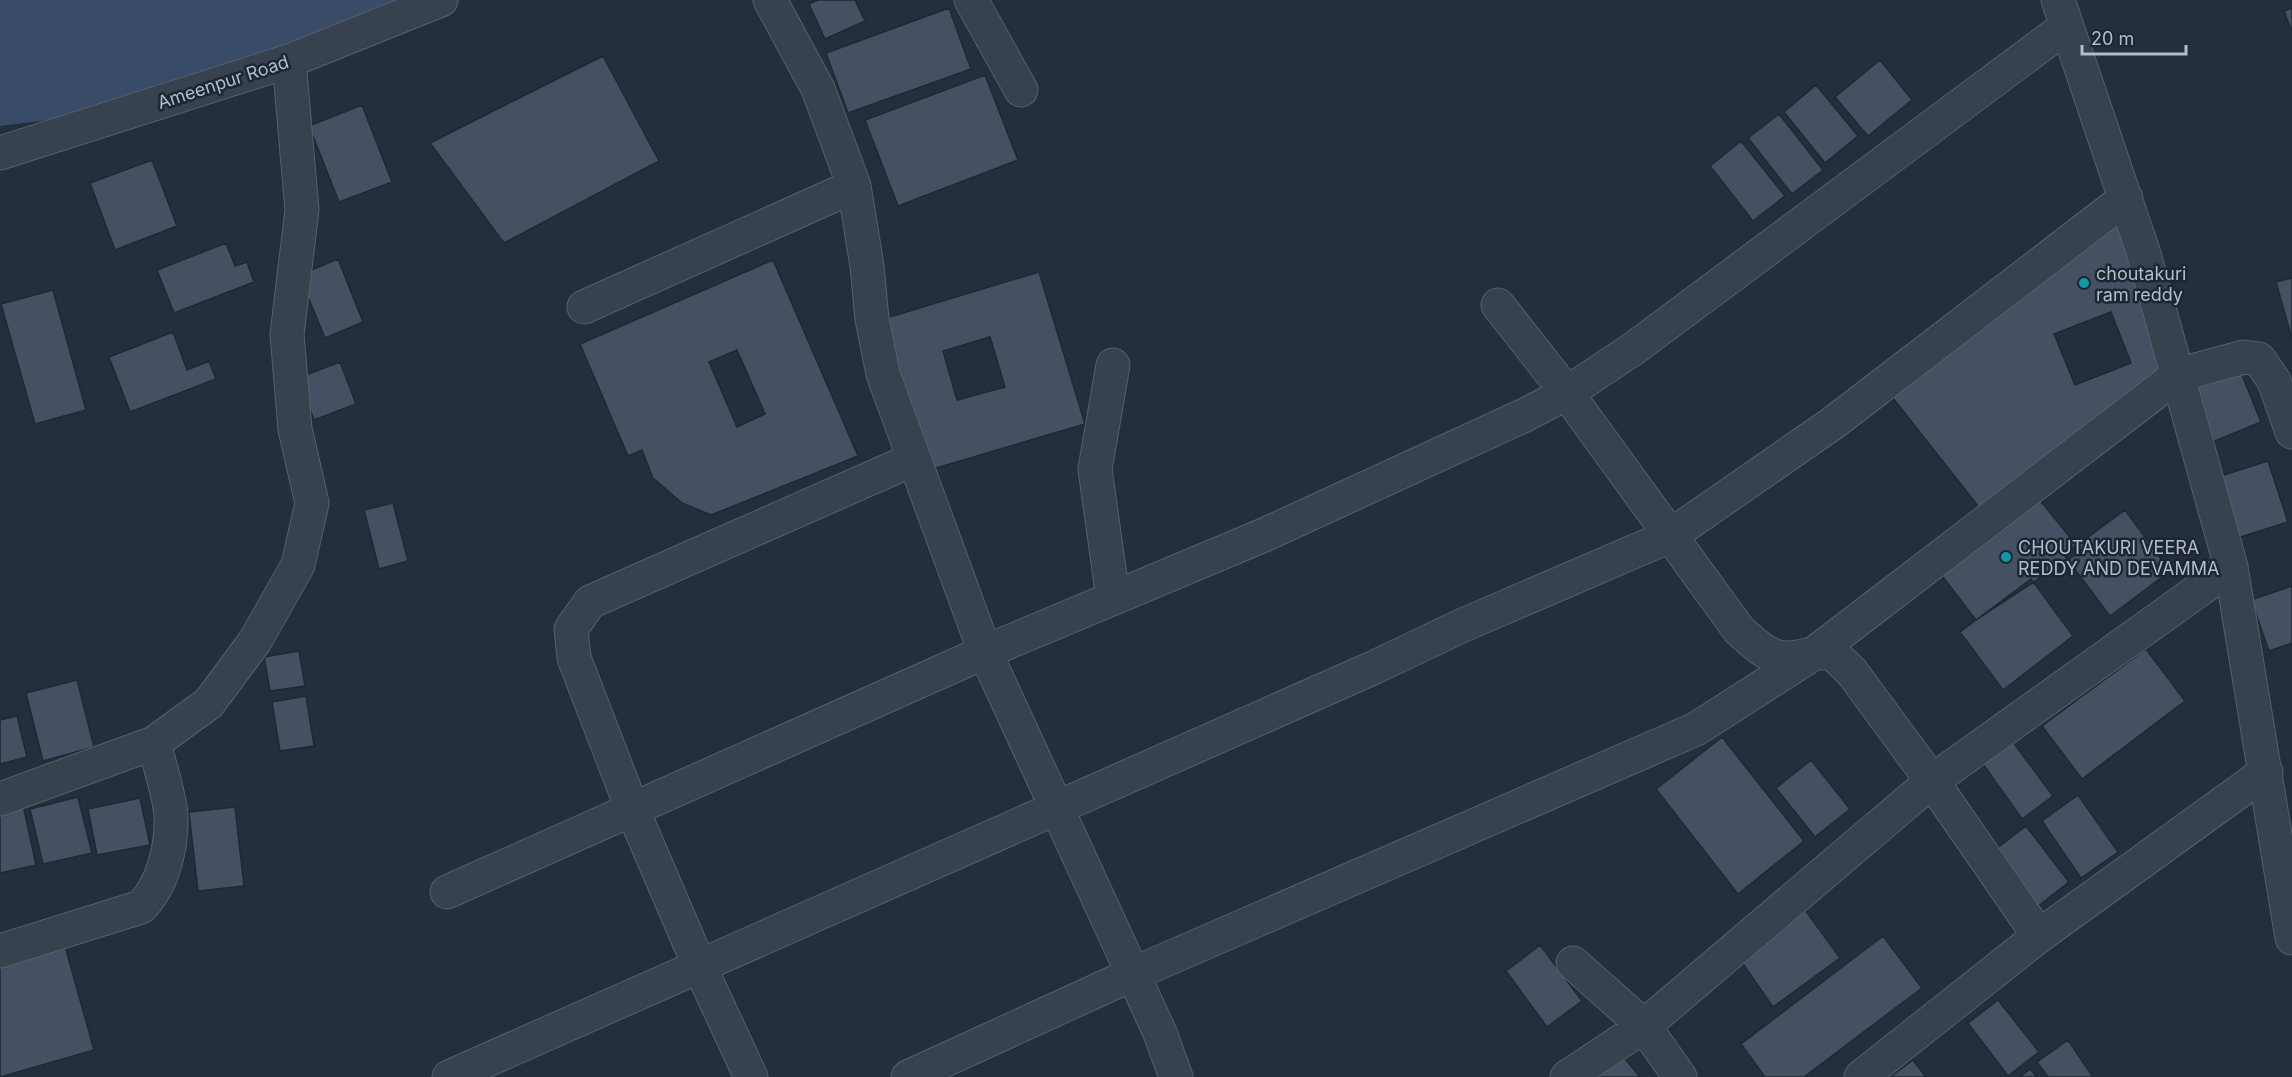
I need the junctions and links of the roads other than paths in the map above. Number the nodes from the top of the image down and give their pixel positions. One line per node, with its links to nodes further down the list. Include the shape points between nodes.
1 (770, 0): 8 (street, via 818,89)
2 (971, 0): 6 (street)
3 (423, 3): 5 (street, Ameenpur Road)
4 (2062, 13): 9 (street); 14 (street, via 1633,349)
5 (290, 61): 7 (street, Ameenpur Road); 22 (street, via 302,210 287,334 295,429 312,503 298,565 255,641 209,703)
6 (1021, 90)
7 (0, 153)
8 (854, 186): 11 (street); 16 (street, via 883,374)
9 (2126, 198): 13 (street); 17 (street, via 1833,423)
10 (1498, 305): 14 (street)
11 (584, 307)
12 (1113, 365): 19 (street, via 1095,469)
13 (2178, 375): 15 (street, via 2244,357 2259,359 2274,381); 18 (street); 21 (street)
14 (1567, 393): 17 (street); 19 (street, via 1264,535)
15 (2292, 432)
16 (914, 459): 20 (street); 27 (street, via 590,602 572,629 574,658)
17 (1670, 536): 21 (street, via 1739,630 1764,652 1788,658); 26 (street)
18 (2231, 567): 23 (street); 24 (street)
19 (1113, 598): 20 (street)
20 (985, 652): 26 (street); 27 (street)
21 (1816, 652): 24 (street, via 1832,653 1852,672); 34 (street, via 1696,729)
22 (154, 743): 25 (street); 31 (street, via 171,814 168,853 152,896 141,907)
23 (2266, 772): 29 (street); 30 (street)
24 (1932, 781): 29 (street); 35 (street)
25 (0, 799)
26 (1058, 808): 33 (street); 34 (street)
27 (633, 811): 28 (street); 33 (street)
28 (447, 892)
29 (2039, 936): 42 (street)
30 (2292, 938)
31 (0, 951)
32 (1573, 963): 35 (street)
33 (699, 965): 36 (street); 37 (street)
34 (1132, 974): 38 (street); 39 (street)
35 (1644, 1026): 40 (street); 41 (street)
36 (449, 1077)
37 (751, 1077)
38 (908, 1077)
39 (1176, 1077)
40 (1567, 1077)
41 (1680, 1077)
42 (1861, 1077)

